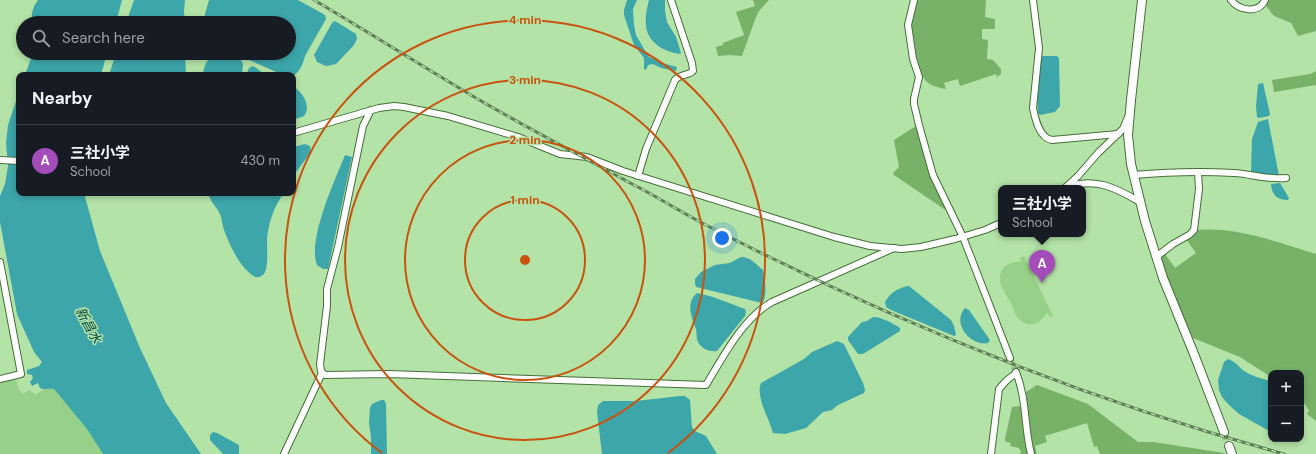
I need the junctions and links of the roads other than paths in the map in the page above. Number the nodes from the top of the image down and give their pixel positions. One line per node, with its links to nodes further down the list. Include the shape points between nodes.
1 (671, 0): 15 (street, via 693,71 679,76 676,80 646,149)
2 (914, 0): 21 (street, via 908,25 913,59 919,77 914,104 933,175)
3 (1034, 0): 10 (street, via 1039,48 1033,108 1043,135 1052,140)
4 (1142, 0): 8 (street)
5 (1231, 0): 6 (street, via 1238,7 1247,10 1256,9)
6 (1265, 0)
7 (371, 110): 9 (street); 15 (street, via 399,107 448,116 518,137 560,154 587,157); 26 (street, via 363,126 327,289 320,364)
8 (1130, 113): 10 (street); 14 (street, via 1128,144)
9 (296, 132)
10 (1118, 134): 17 (street)
11 (0, 160): 12 (street)
12 (16, 160)
13 (1198, 172): 14 (street); 16 (street, via 1244,174 1269,179); 23 (street, via 1199,189 1194,230)
14 (1133, 175): 19 (street)
15 (638, 176): 22 (street, via 834,237 870,246)
16 (1286, 178)
17 (1068, 185)
18 (1076, 185): 19 (street, via 1102,184)
19 (1140, 202): 23 (street)
20 (998, 224): 21 (street)
21 (963, 237): 22 (street, via 921,247); 25 (street)
22 (894, 248): 26 (street, via 772,302 762,309 750,319 727,350 706,385)
23 (1156, 257): 28 (street)
24 (0, 262): 27 (street, via 21,374)
25 (1010, 358)
26 (322, 373): 29 (street)
27 (0, 379)
28 (1224, 432)
29 (284, 454)
30 (991, 454): 31 (street, via 999,389 1016,373 1022,388)
31 (1031, 454)

